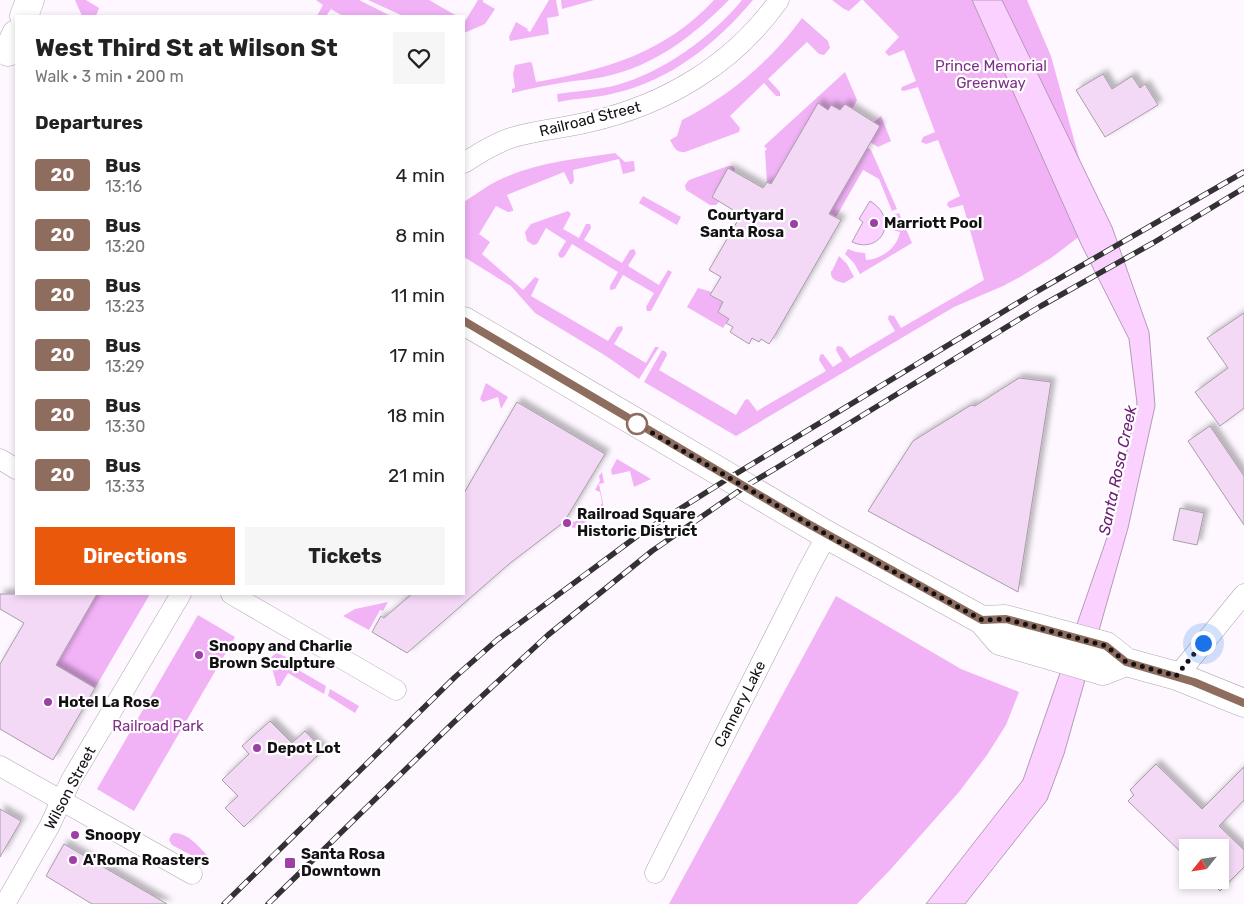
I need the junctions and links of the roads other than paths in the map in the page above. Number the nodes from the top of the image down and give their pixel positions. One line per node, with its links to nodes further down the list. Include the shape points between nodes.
1 (30, 0): 3 (main road)
2 (779, 0): 4 (street, Railroad Street, via 750,36 729,55 679,89 651,103 591,122 514,137)
3 (24, 15)
4 (465, 162)
5 (465, 322): 8 (main road)
6 (0, 459): 7 (street)
7 (15, 468)
8 (827, 535): 12 (main road, via 982,620 1006,619 1106,646 1126,662); 17 (street, Cannery Lake)
9 (1244, 594): 12 (street)
10 (180, 595): 16 (street, Wilson Street, via 71,780)
11 (233, 595): 13 (street)
12 (1176, 676): 14 (main road)
13 (396, 690)
14 (1244, 703)
15 (0, 766): 16 (street)
16 (62, 801): 18 (street); 19 (street, Wilson Street)
17 (655, 873)
18 (192, 874)
19 (5, 904)

